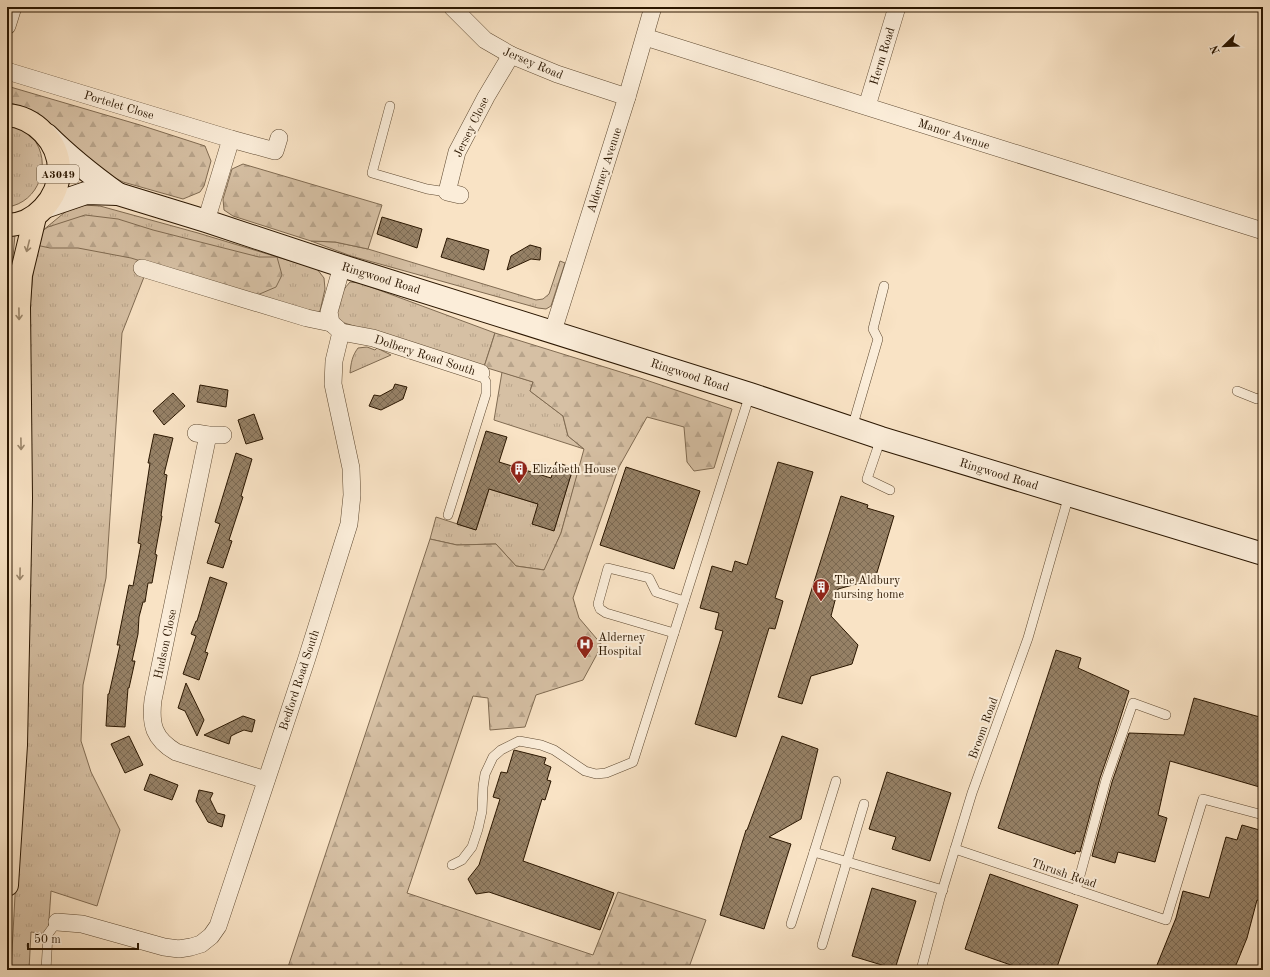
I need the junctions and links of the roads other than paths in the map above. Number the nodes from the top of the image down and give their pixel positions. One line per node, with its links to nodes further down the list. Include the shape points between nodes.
1 (13, 7): 5 (street)
2 (452, 7): 7 (street, Jersey Road, via 485,40)
3 (653, 7): 6 (street, Alderney Avenue)
4 (897, 7): 11 (street, Herm Road)
5 (7, 26)
6 (645, 37): 9 (street, Alderney Avenue); 11 (street, Manor Avenue)
7 (511, 55): 9 (street, Jersey Road, via 557,74); 16 (street, Jersey Close, via 457,152)
8 (7, 71): 14 (street, Portelet Close)
9 (627, 97): 26 (street, Alderney Avenue)
10 (390, 106): 16 (lane, via 372,173 427,189)
11 (867, 106): 21 (street, Manor Avenue)
12 (7, 115): 13 (highway, A3049, via 31,122)
13 (45, 134): 17 (main road, Ringwood Road, via 89,173); 18 (highway, A3049, via 55,151 59,170 55,190)
14 (231, 139): 15 (street, Portelet Close); 19 (street)
15 (277, 145)
16 (453, 193)
17 (118, 194): 18 (main road, Ringwood Road, via 86,193); 19 (main road, Ringwood Road)
18 (40, 212): 20 (highway, via 15,225); 49 (highway, A3049, one-way to 49, via 20,275 21,498 16,737)
19 (206, 221): 22 (main road, Ringwood Road)
20 (7, 225)
21 (1263, 231)
22 (342, 266): 25 (street, Bedford Road South, via 328,312); 26 (main road, Ringwood Road)
23 (142, 268): 25 (street, Dolbery Road South)
24 (884, 286): 31 (lane, via 873,329 878,339)
25 (336, 328): 27 (street, Dolbery Road South); 41 (street, Bedford Road South, via 333,384 351,468 349,524)
26 (553, 332): 29 (main road, Ringwood Road)
27 (481, 373): 36 (lane, Dolbery Road South, via 486,382 486,394)
28 (1237, 390): 30 (lane, via 1257,399)
29 (750, 394): 31 (main road, Ringwood Road); 38 (lane)
30 (1263, 398)
31 (852, 428): 33 (main road, Ringwood Road)
32 (209, 435): 41 (street, Hudson Close, via 153,700 152,722 162,742 176,752)
33 (880, 438): 34 (lane, via 867,479); 35 (main road, Ringwood Road)
34 (890, 490)
35 (1069, 495): 37 (main road, Ringwood Road); 45 (lane, Broom Road, via 1028,638 972,793)
36 (448, 515)
37 (1263, 554)
38 (684, 600): 39 (lane); 39 (lane, via 656,592 649,578 608,568 598,604 600,609)
39 (674, 633): 48 (lane, via 633,762 606,773 596,774 585,771 554,750 541,745 519,741 501,750 493,757 485,774 480,823 472,847 462,860)
40 (1166, 716): 51 (lane, via 1133,703 1106,780)
41 (266, 780): 52 (street, Bedford Road South, via 218,926 201,944 179,949 164,947 82,924)
42 (836, 781): 46 (lane)
43 (864, 804): 47 (lane)
44 (1263, 815): 51 (lane, Thrush Road, via 1203,799 1166,920)
45 (955, 849): 50 (lane, Broom Road); 51 (lane, Thrush Road)
46 (814, 852): 47 (lane); 53 (lane)
47 (846, 862): 50 (lane); 54 (lane)
48 (452, 865)
49 (7, 885)
50 (942, 890): 56 (lane, Broom Road)
51 (1076, 890)
52 (57, 922): 55 (lane, via 48,934)
53 (791, 924)
54 (822, 945)
55 (46, 970)
56 (921, 970)

